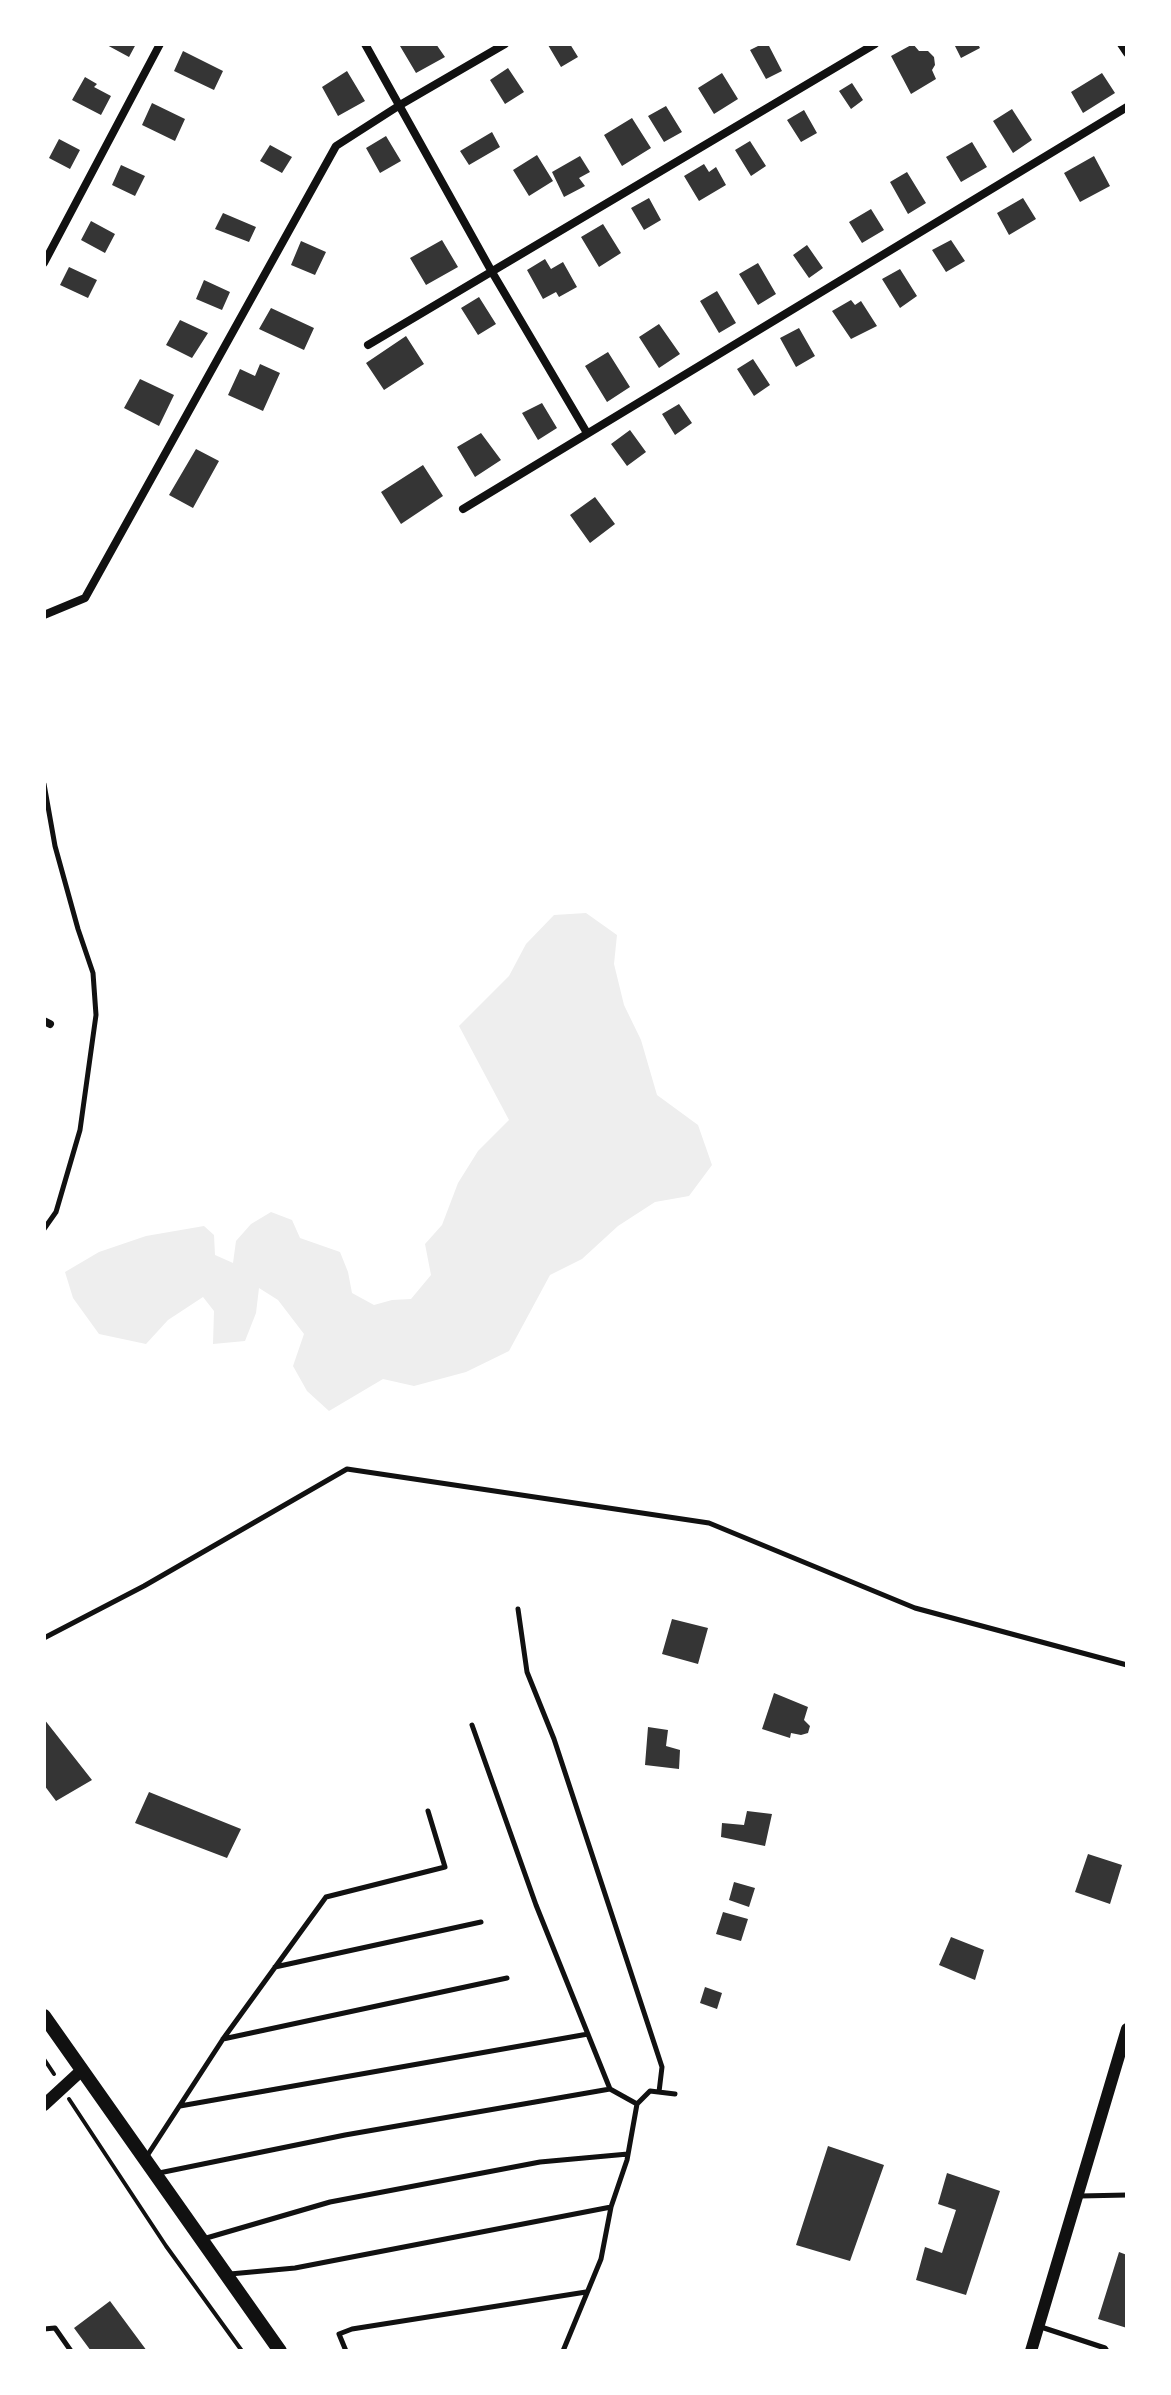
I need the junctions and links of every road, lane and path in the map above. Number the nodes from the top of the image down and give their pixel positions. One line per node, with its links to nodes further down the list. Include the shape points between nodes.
1 (160, 44): 9 (street)
2 (365, 44): 7 (street)
3 (505, 44): 7 (street)
4 (875, 44): 10 (street)
5 (1121, 44): 6 (street)
6 (1127, 53)
7 (400, 105): 10 (street); 14 (street, via 336,146 85,598)
8 (1127, 107): 12 (street)
9 (44, 263)
10 (492, 272): 11 (street); 12 (street)
11 (368, 345)
12 (587, 433): 13 (street)
13 (463, 509)
14 (44, 615)
15 (44, 784): 16 (lane, via 55,846 93,973 96,1015 80,1130 56,1212)
16 (44, 1229)
17 (518, 1609): 33 (lane, via 527,1672 662,2067)
18 (44, 1638): 19 (lane, via 347,1469 709,1523 915,1608)
19 (1127, 1665)
20 (472, 1725): 27 (lane)
21 (428, 1811): 23 (lane, via 445,1867 326,1897)
22 (481, 1922): 23 (lane)
23 (275, 1967): 28 (lane)
24 (507, 1978): 28 (lane)
25 (44, 2016): 30 (main road)
26 (1127, 2029): 42 (street)
27 (588, 2034): 32 (lane); 37 (lane)
28 (223, 2039): 37 (lane)
29 (44, 2059): 31 (path)
30 (82, 2070): 31 (street); 39 (main road)
31 (63, 2088): 36 (street); 50 (path)
32 (610, 2089): 35 (lane); 40 (lane)
33 (659, 2092): 34 (lane); 35 (lane, via 650,2091)
34 (675, 2094)
35 (637, 2104): 38 (lane)
36 (44, 2105)
37 (180, 2106): 39 (lane)
38 (628, 2154): 43 (lane); 44 (lane, via 540,2162 330,2202)
39 (145, 2159): 40 (main road)
40 (155, 2174): 44 (main road)
41 (1127, 2195): 42 (lane)
42 (1077, 2196): 47 (street)
43 (611, 2207): 45 (lane, via 295,2268); 46 (lane, via 601,2259)
44 (202, 2240): 45 (main road)
45 (226, 2275): 51 (main road)
46 (586, 2292): 52 (lane, via 352,2329 339,2334); 53 (lane)
47 (1039, 2327): 54 (street); 55 (lane)
48 (44, 2329): 49 (lane, via 55,2328)
49 (71, 2351)
50 (242, 2351)
51 (280, 2351)
52 (346, 2351)
53 (563, 2351)
54 (1031, 2351)
55 (1107, 2351)

